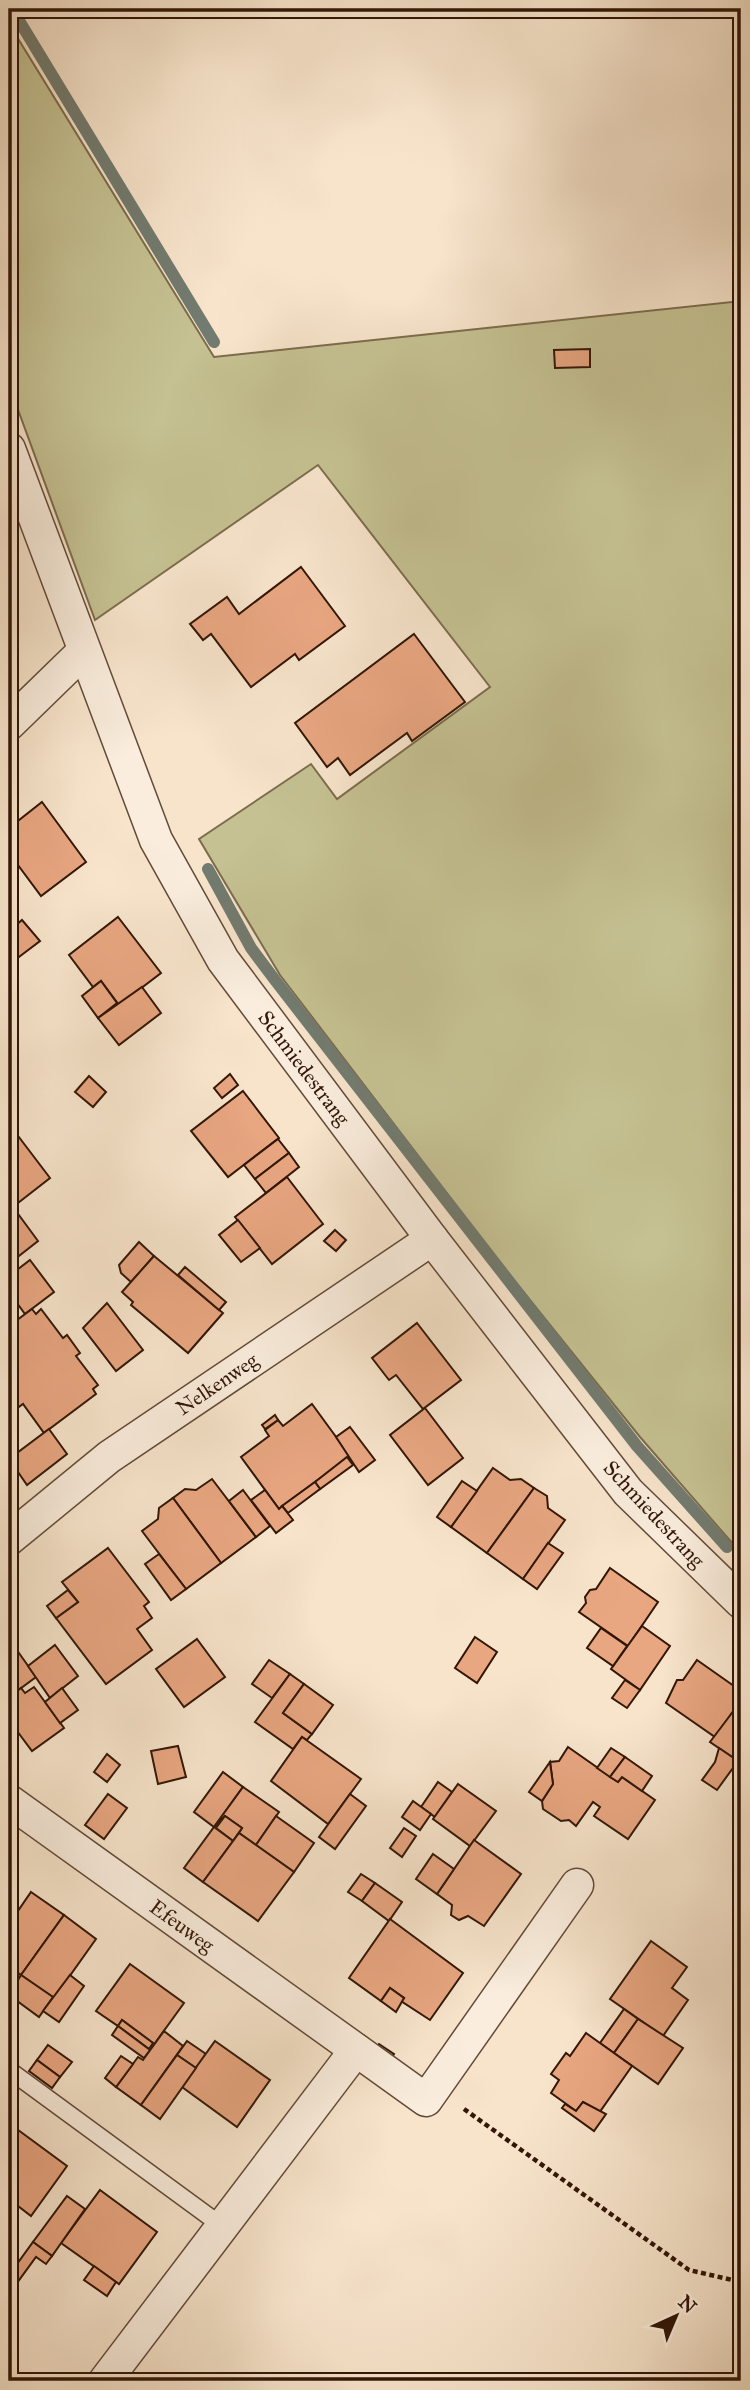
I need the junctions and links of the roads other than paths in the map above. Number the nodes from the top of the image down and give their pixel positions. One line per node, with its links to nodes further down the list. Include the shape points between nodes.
1 (9, 449): 2 (street, Schmiedestrang)
2 (83, 652): 3 (street); 4 (street, Schmiedestrang, via 156,840 223,960)
3 (9, 723)
4 (432, 1239): 5 (street, Nelkenweg, via 109,1457); 6 (street, Schmiedestrang, via 628,1492)
5 (9, 1539)
6 (741, 1602)
7 (9, 1801): 9 (street, Efeuweg)
8 (577, 1885): 9 (street, Efeuweg, via 426,2100)
9 (356, 2050): 11 (street)
10 (9, 2070): 11 (lane)
11 (222, 2226): 12 (street)
12 (104, 2381)

